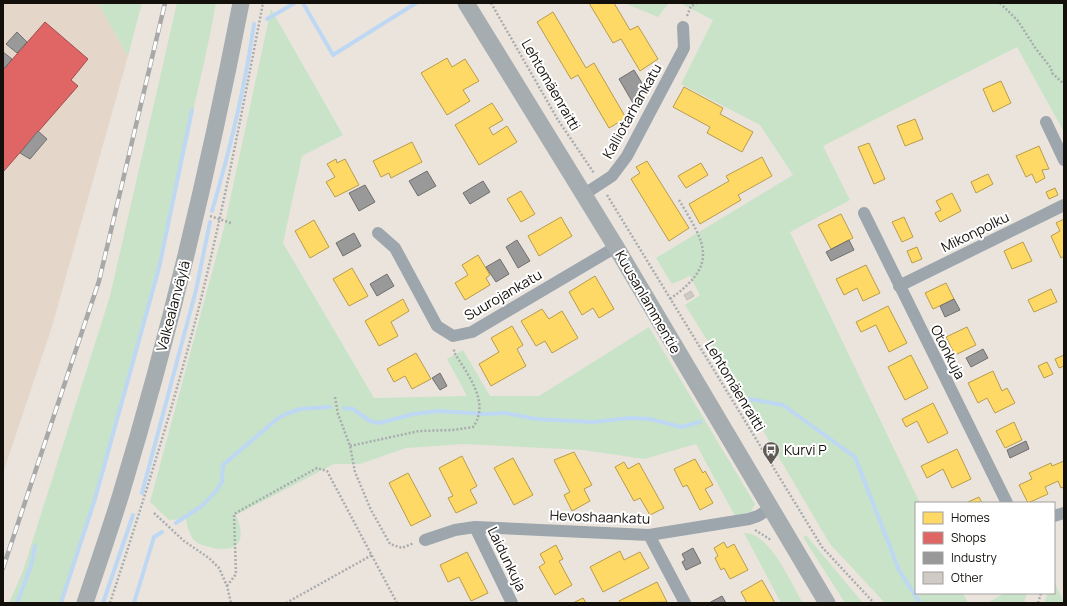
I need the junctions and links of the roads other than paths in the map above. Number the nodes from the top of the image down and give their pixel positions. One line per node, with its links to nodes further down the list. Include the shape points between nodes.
1 (241, 3): 17 (street, Valkealanväylä, via 177,293 121,494)
2 (466, 3): 6 (street, Kuusanlammentie)
3 (683, 27): 6 (street, Kalliotarhankatu, via 684,48 627,156 612,176)
4 (1046, 122): 5 (street)
5 (1064, 160)
6 (583, 195): 10 (street, Kuusanlammentie)
7 (1064, 205): 11 (street, Mikonpolku)
8 (864, 213): 11 (street, Otonkuja)
9 (378, 233): 10 (street, Suurojankatu, via 395,248 437,326 453,336 472,332)
10 (616, 247): 13 (street, Kuusanlammentie)
11 (899, 286): 12 (street, Otonkuja)
12 (1007, 502)
13 (771, 508): 15 (street, Hevoshaankatu, via 748,519); 20 (street, Kuusanlammentie)
14 (476, 527): 15 (street, Hevoshaankatu); 16 (street, Hevoshaankatu, via 455,530); 18 (street, Laidunkuja)
15 (649, 535): 19 (street)
16 (425, 540)
17 (85, 603)
18 (512, 603)
19 (685, 603)
20 (827, 603)

